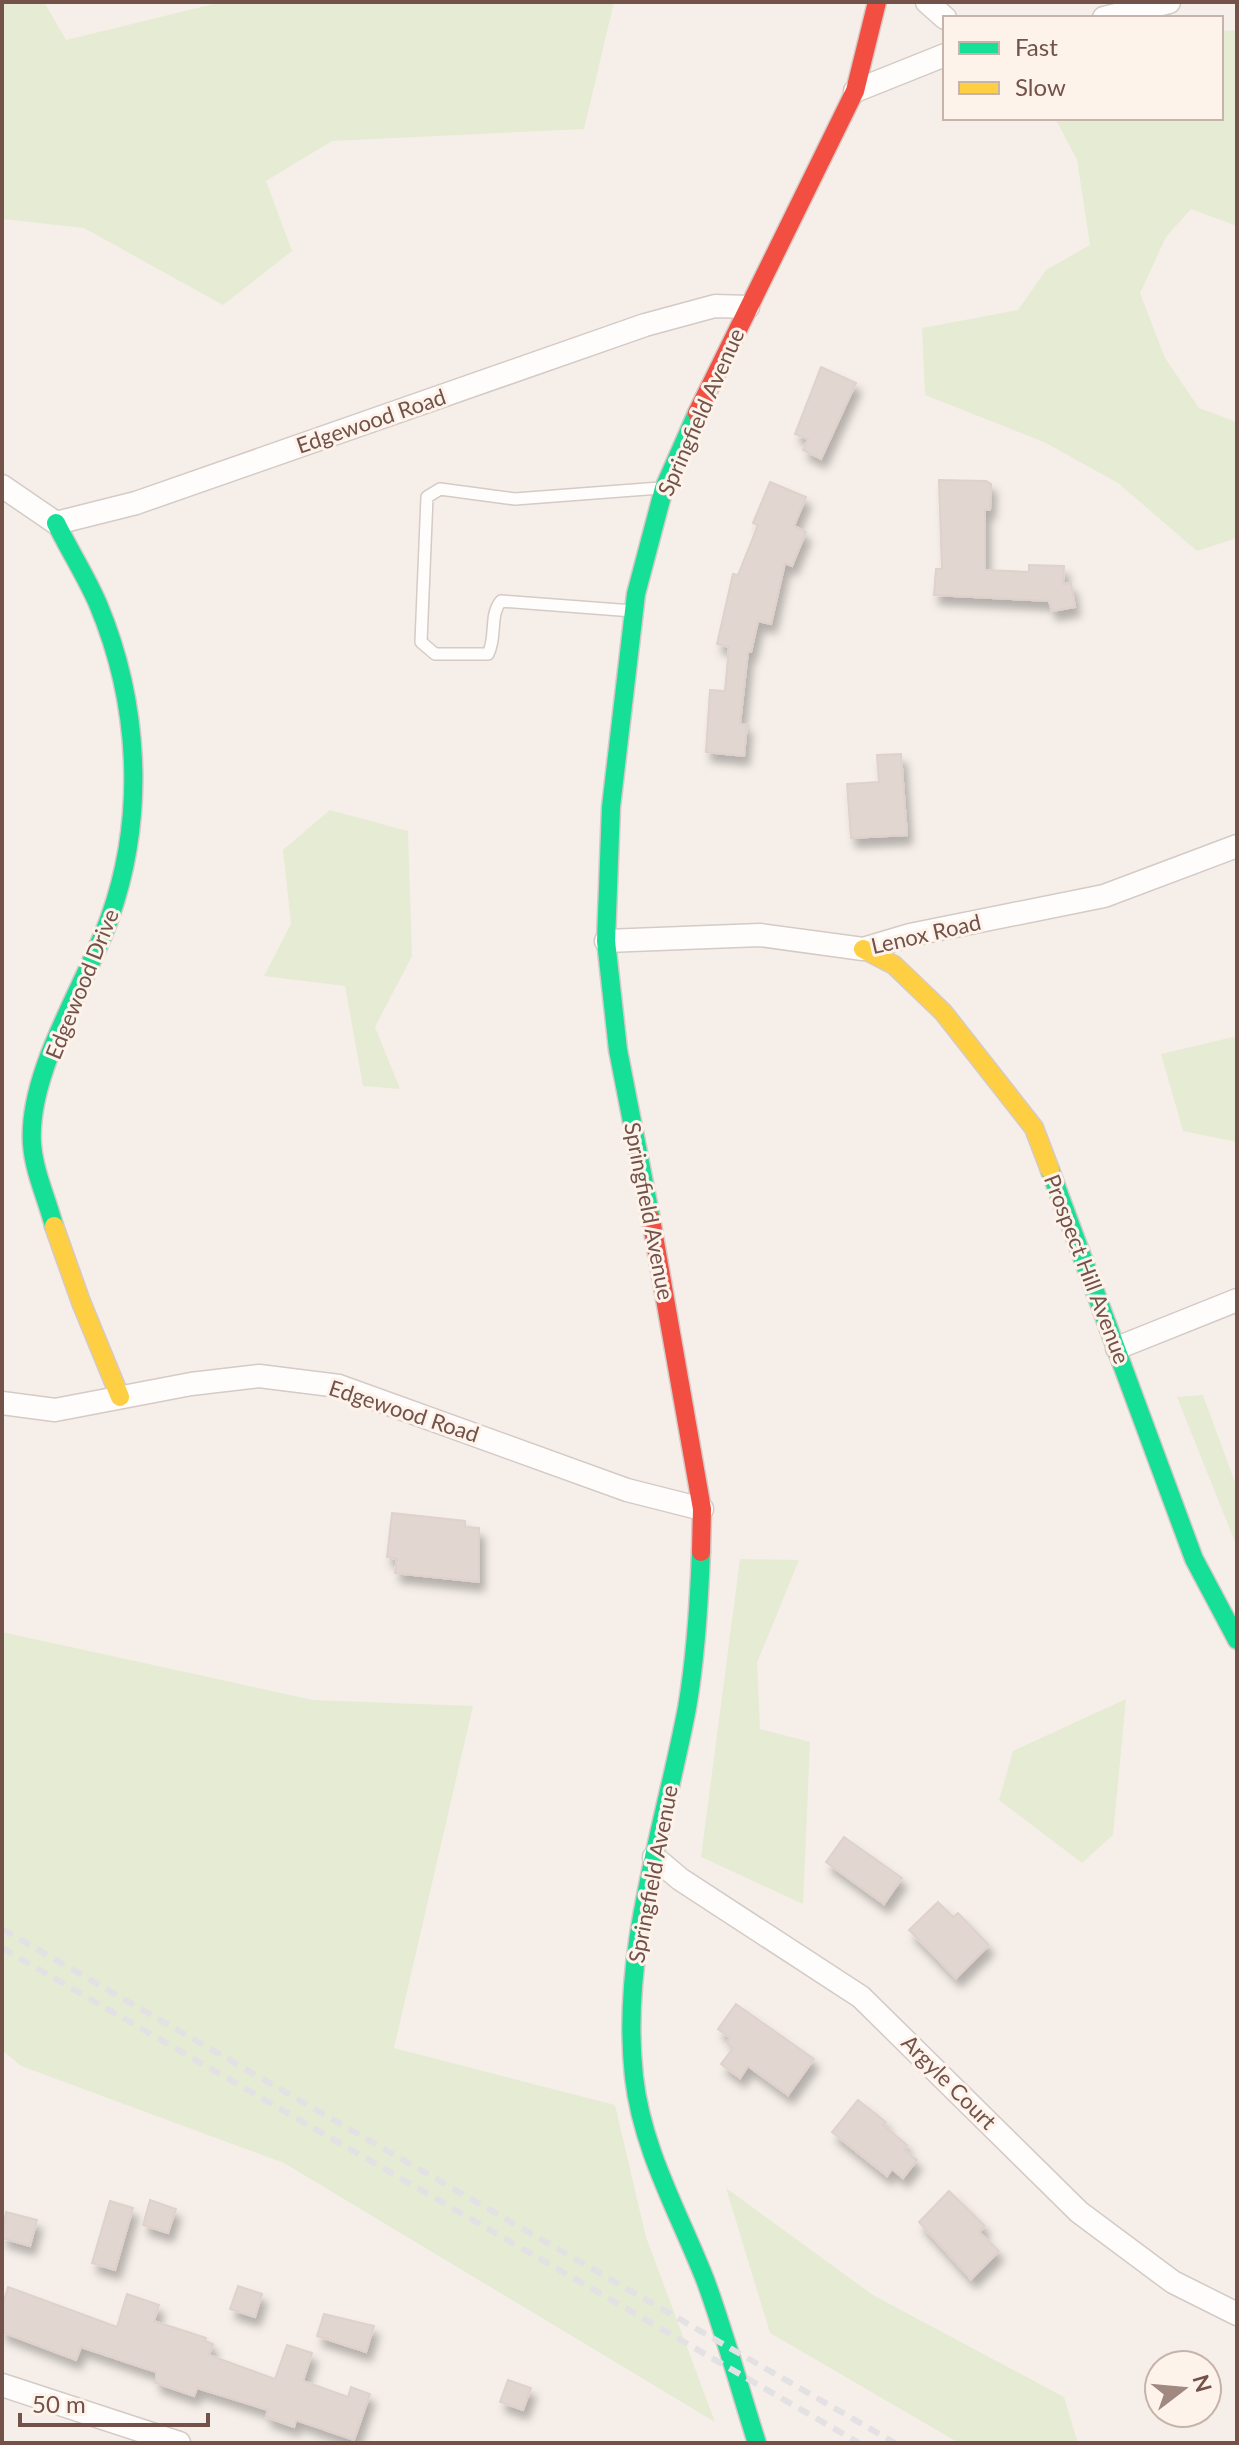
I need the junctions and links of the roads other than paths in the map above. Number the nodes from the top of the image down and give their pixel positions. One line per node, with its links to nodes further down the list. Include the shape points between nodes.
1 (877, 2): 7 (main road, Springfield Avenue)
2 (927, 2): 4 (street)
3 (1169, 2): 5 (street)
4 (943, 16)
5 (1112, 16)
6 (943, 56): 7 (street)
7 (855, 91): 8 (main road, Springfield Avenue)
8 (748, 307): 10 (main road, Springfield Avenue); 11 (street, Edgewood Road, via 715,306 645,325 136,503)
9 (2, 486): 11 (street)
10 (664, 488): 12 (main road, Springfield Avenue); 12 (lane, via 515,499 440,489 427,497 421,642 435,654 488,654 494,643 494,609 501,601)
11 (56, 523): 18 (main road, Edgewood Drive, via 98,603 133,722 132,833 113,916 37,1096 32,1143 82,1309)
12 (634, 611): 14 (main road, Springfield Avenue, via 611,807)
13 (1237, 846): 15 (street, Lenox Road, via 1104,896)
14 (606, 941): 15 (street, Lenox Road, via 760,935); 20 (main road, Springfield Avenue, via 618,1050)
15 (863, 949): 17 (main road, Prospect Hill Avenue, via 894,965 935,1003 1034,1128)
16 (1237, 1300): 17 (street)
17 (1117, 1348): 21 (main road, Prospect Hill Avenue, via 1194,1559)
18 (120, 1397): 19 (street, Edgewood Road, via 55,1410); 20 (street, Edgewood Road, via 259,1376 339,1386 627,1490)
19 (2, 1403)
20 (702, 1509): 22 (main road, Springfield Avenue, via 698,1628)
21 (1237, 1640)
22 (654, 1857): 23 (street, Argyle Court, via 861,1997 1079,2212 1173,2282); 27 (main road, Springfield Avenue, via 631,2000 634,2079 655,2162 706,2283)
23 (1237, 2314)
24 (2, 2385): 25 (street)
25 (114, 2433): 26 (street)
26 (179, 2443)
27 (757, 2443)

